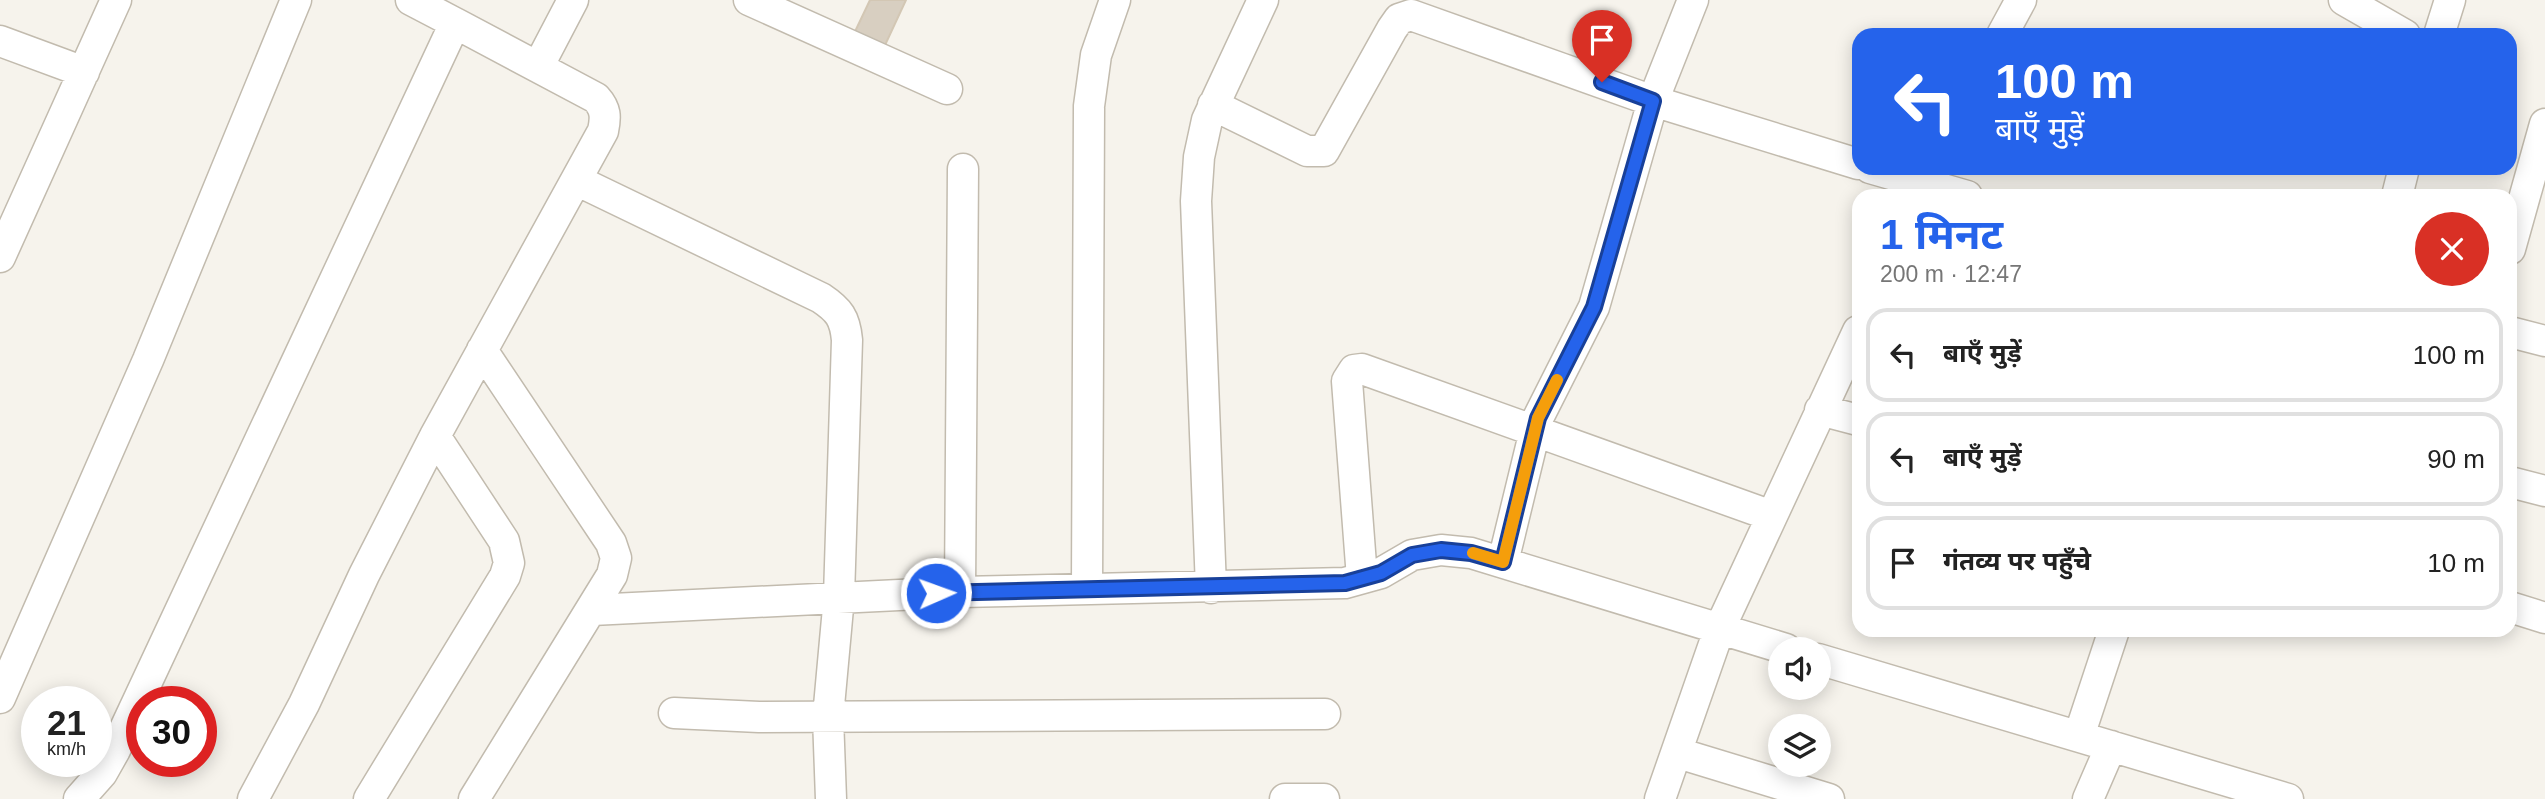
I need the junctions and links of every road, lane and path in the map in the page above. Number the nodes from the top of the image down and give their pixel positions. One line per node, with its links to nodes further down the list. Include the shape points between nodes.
1 (116, 0): 19 (street)
2 (296, 0): 56 (street, via 153,347)
3 (411, 0): 13 (street)
4 (573, 0): 18 (street)
5 (749, 0): 20 (street)
6 (1115, 0): 46 (street, via 1096,55 1089,106)
7 (1264, 0): 22 (street)
8 (1693, 0): 21 (street)
9 (2021, 0): 14 (street)
10 (2344, 0): 15 (street)
11 (2450, 0): 16 (street)
12 (1404, 9): 21 (street); 22 (street, via 1324,151 1307,151)
13 (455, 23): 18 (street); 63 (street, via 115,750)
14 (2006, 28)
15 (2393, 28)
16 (2441, 28)
17 (0, 41): 19 (street)
18 (538, 67): 27 (street, via 603,106 603,131)
19 (84, 72): 31 (street)
20 (947, 89)
21 (1653, 101): 24 (street); 38 (street, via 1594,307)
22 (1213, 105): 45 (street, via 1199,157 1196,201)
23 (2545, 124): 30 (street)
24 (1852, 162)
25 (963, 169): 47 (street)
26 (1897, 175): 28 (street)
27 (576, 180): 35 (street); 48 (street, via 821,298 845,321)
28 (1928, 183): 29 (street)
29 (1946, 189)
30 (2517, 224)
31 (0, 257)
32 (2517, 334): 33 (street)
33 (2545, 341)
34 (1852, 343): 36 (street)
35 (482, 350): 39 (street); 50 (street, via 611,543 616,558 612,575)
36 (1820, 410): 37 (street); 42 (street)
37 (1852, 418)
38 (1534, 431): 42 (street); 43 (street); 44 (street, via 1362,369 1349,374)
39 (435, 436): 64 (street); 65 (street, via 503,541 509,563)
40 (2517, 484): 41 (street)
41 (2545, 491)
42 (1772, 516): 52 (street)
43 (1503, 562): 44 (street, via 1441,550 1412,555); 52 (street)
44 (1363, 578): 45 (street, via 1345,583)
45 (1211, 588): 46 (street)
46 (1087, 589): 47 (street)
47 (960, 592): 48 (street)
48 (839, 597): 50 (street); 59 (street)
49 (2517, 609): 51 (street)
50 (592, 610): 66 (street)
51 (2545, 618)
52 (1719, 630): 54 (street); 62 (street)
53 (2112, 637): 60 (street)
54 (1768, 644)
55 (1831, 663): 60 (street)
56 (0, 698)
57 (674, 713): 59 (street)
58 (1325, 714): 59 (street)
59 (828, 717): 67 (street)
60 (2080, 736): 61 (street)
61 (2111, 746): 72 (street); 73 (street)
62 (1678, 753): 70 (street); 71 (street)
63 (79, 799)
64 (253, 799)
65 (369, 799)
66 (474, 799)
67 (831, 799)
68 (1284, 799): 69 (street)
69 (1324, 799)
70 (1660, 799)
71 (1829, 799)
72 (2088, 799)
73 (2288, 799)

